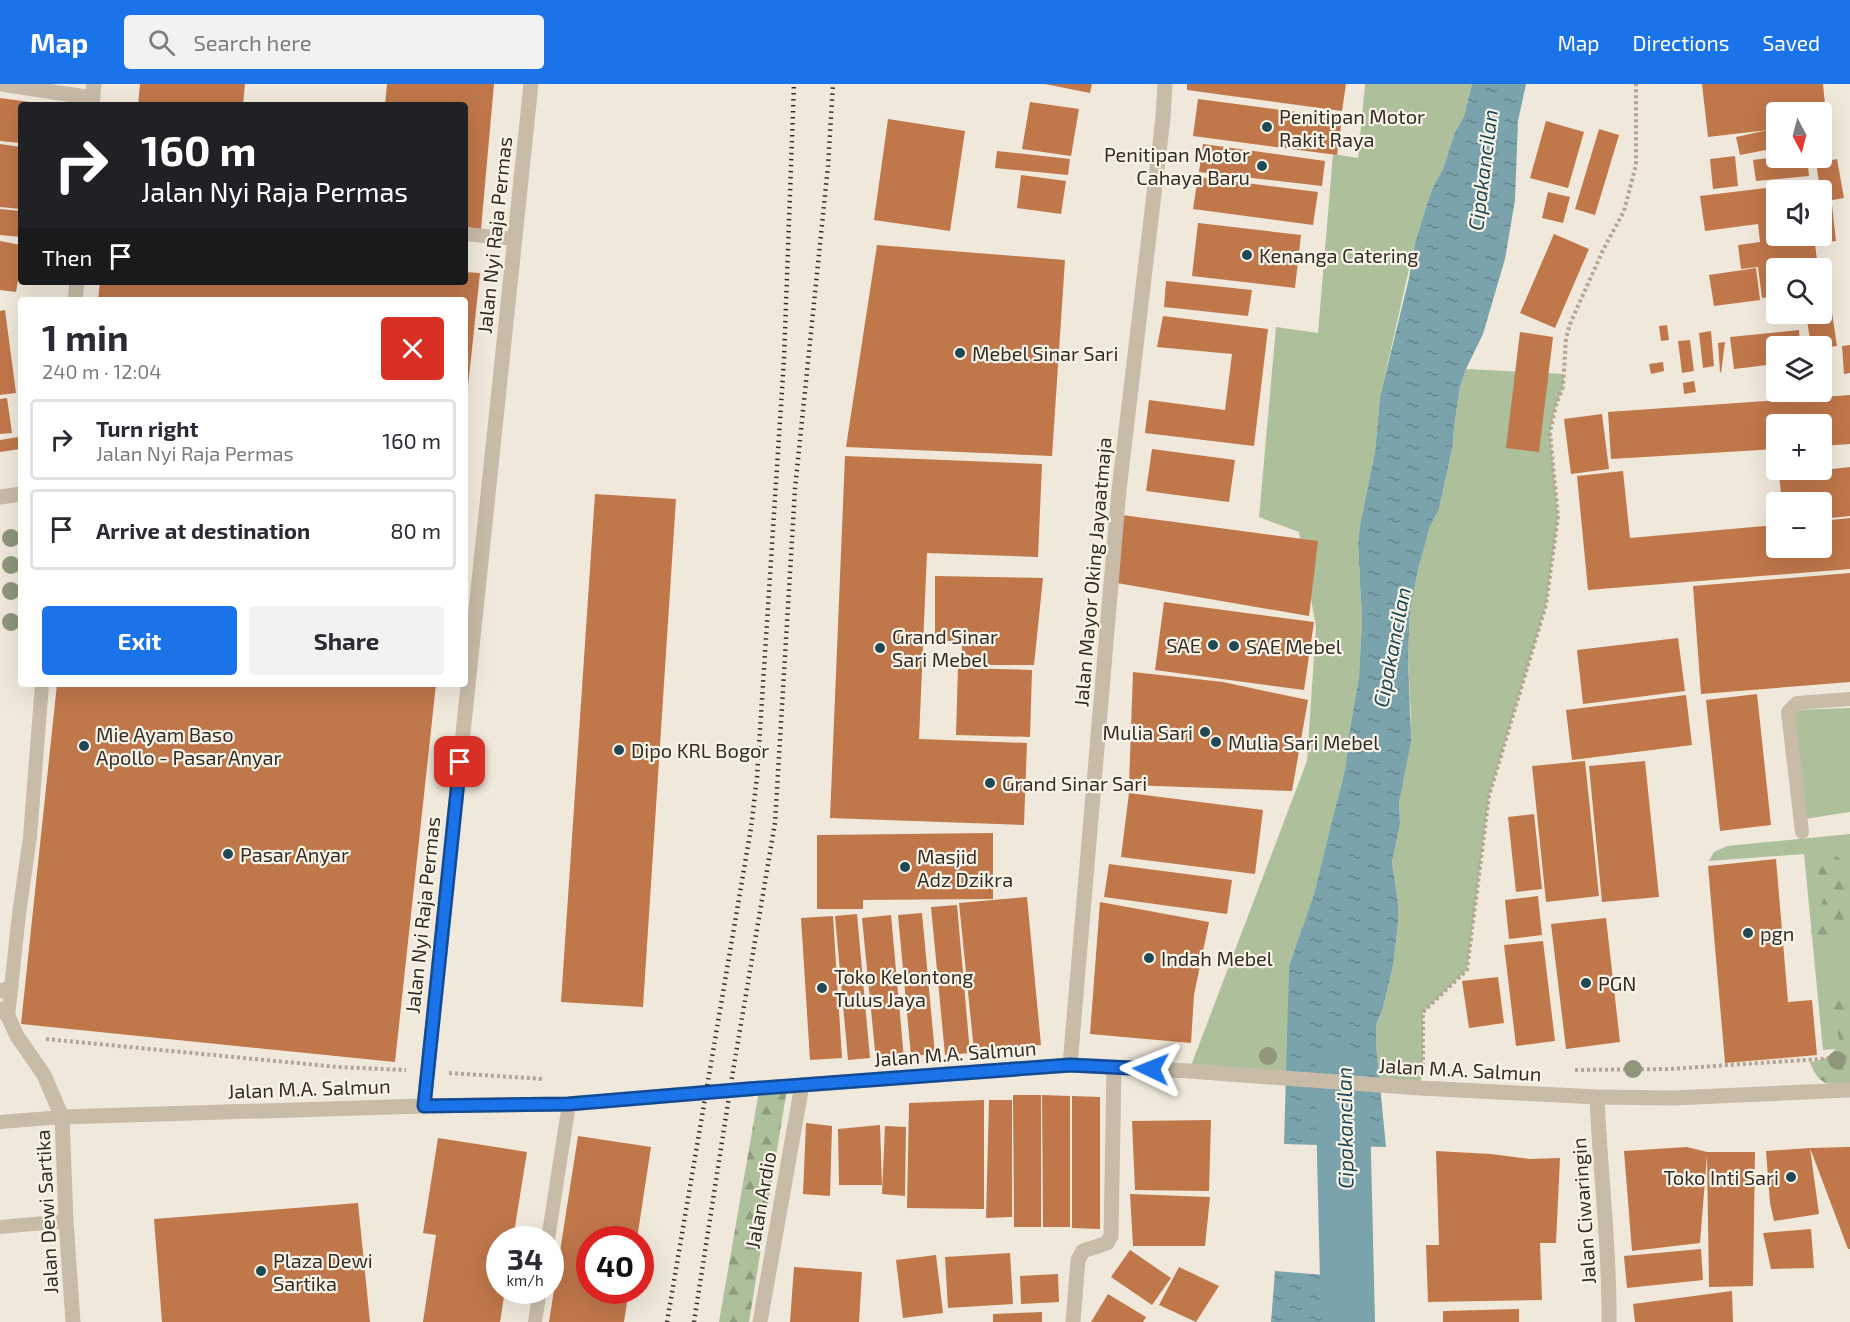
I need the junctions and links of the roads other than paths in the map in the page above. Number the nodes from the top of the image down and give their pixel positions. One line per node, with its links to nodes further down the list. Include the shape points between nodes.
1 (0, 84): 4 (street)
2 (531, 84): 6 (street, Jalan Nyi Raja Permas)
3 (1165, 84): 16 (street, Jalan Mayor Oking Jayaatmaja, via 1119,490)
4 (93, 96)
5 (468, 234): 6 (lane)
6 (515, 239): 9 (street, Jalan Nyi Raja Permas)
7 (18, 495): 8 (street)
8 (0, 497)
9 (468, 683)
10 (42, 687): 14 (lane, Jalan Dewi Sartika, via 30,837)
11 (468, 687): 22 (street, Jalan Nyi Raja Permas)
12 (1850, 699): 13 (lane, via 1797,703 1788,712)
13 (1802, 832)
14 (6, 989): 15 (lane, Jalan Dewi Sartika)
15 (4, 1012): 23 (street, Jalan Dewi Sartika, via 44,1076)
16 (1070, 1065): 17 (street, Jalan M.A. Salmun); 18 (street, Jalan M.A. Salmun)
17 (1114, 1068): 20 (street, Jalan M.A. Salmun); 32 (street, via 1111,1236 1107,1243 1083,1251 1078,1260)
18 (802, 1085): 21 (street, Jalan M.A. Salmun); 31 (street, Jalan Ardio)
19 (1850, 1090): 20 (street, Jalan M.A. Salmun, via 1673,1098)
20 (1597, 1097): 33 (street, Jalan Ciwaringin)
21 (568, 1104): 22 (street, Jalan M.A. Salmun); 26 (lane)
22 (424, 1106): 23 (street, Jalan M.A. Salmun)
23 (62, 1117): 24 (lane); 25 (street, Jalan Dewi Sartika)
24 (0, 1122)
25 (66, 1221): 27 (lane); 29 (street, Jalan Dewi Sartika)
26 (550, 1226)
27 (0, 1227)
28 (538, 1304): 30 (lane)
29 (73, 1322)
30 (535, 1322)
31 (760, 1322)
32 (1074, 1322)
33 (1610, 1322)

